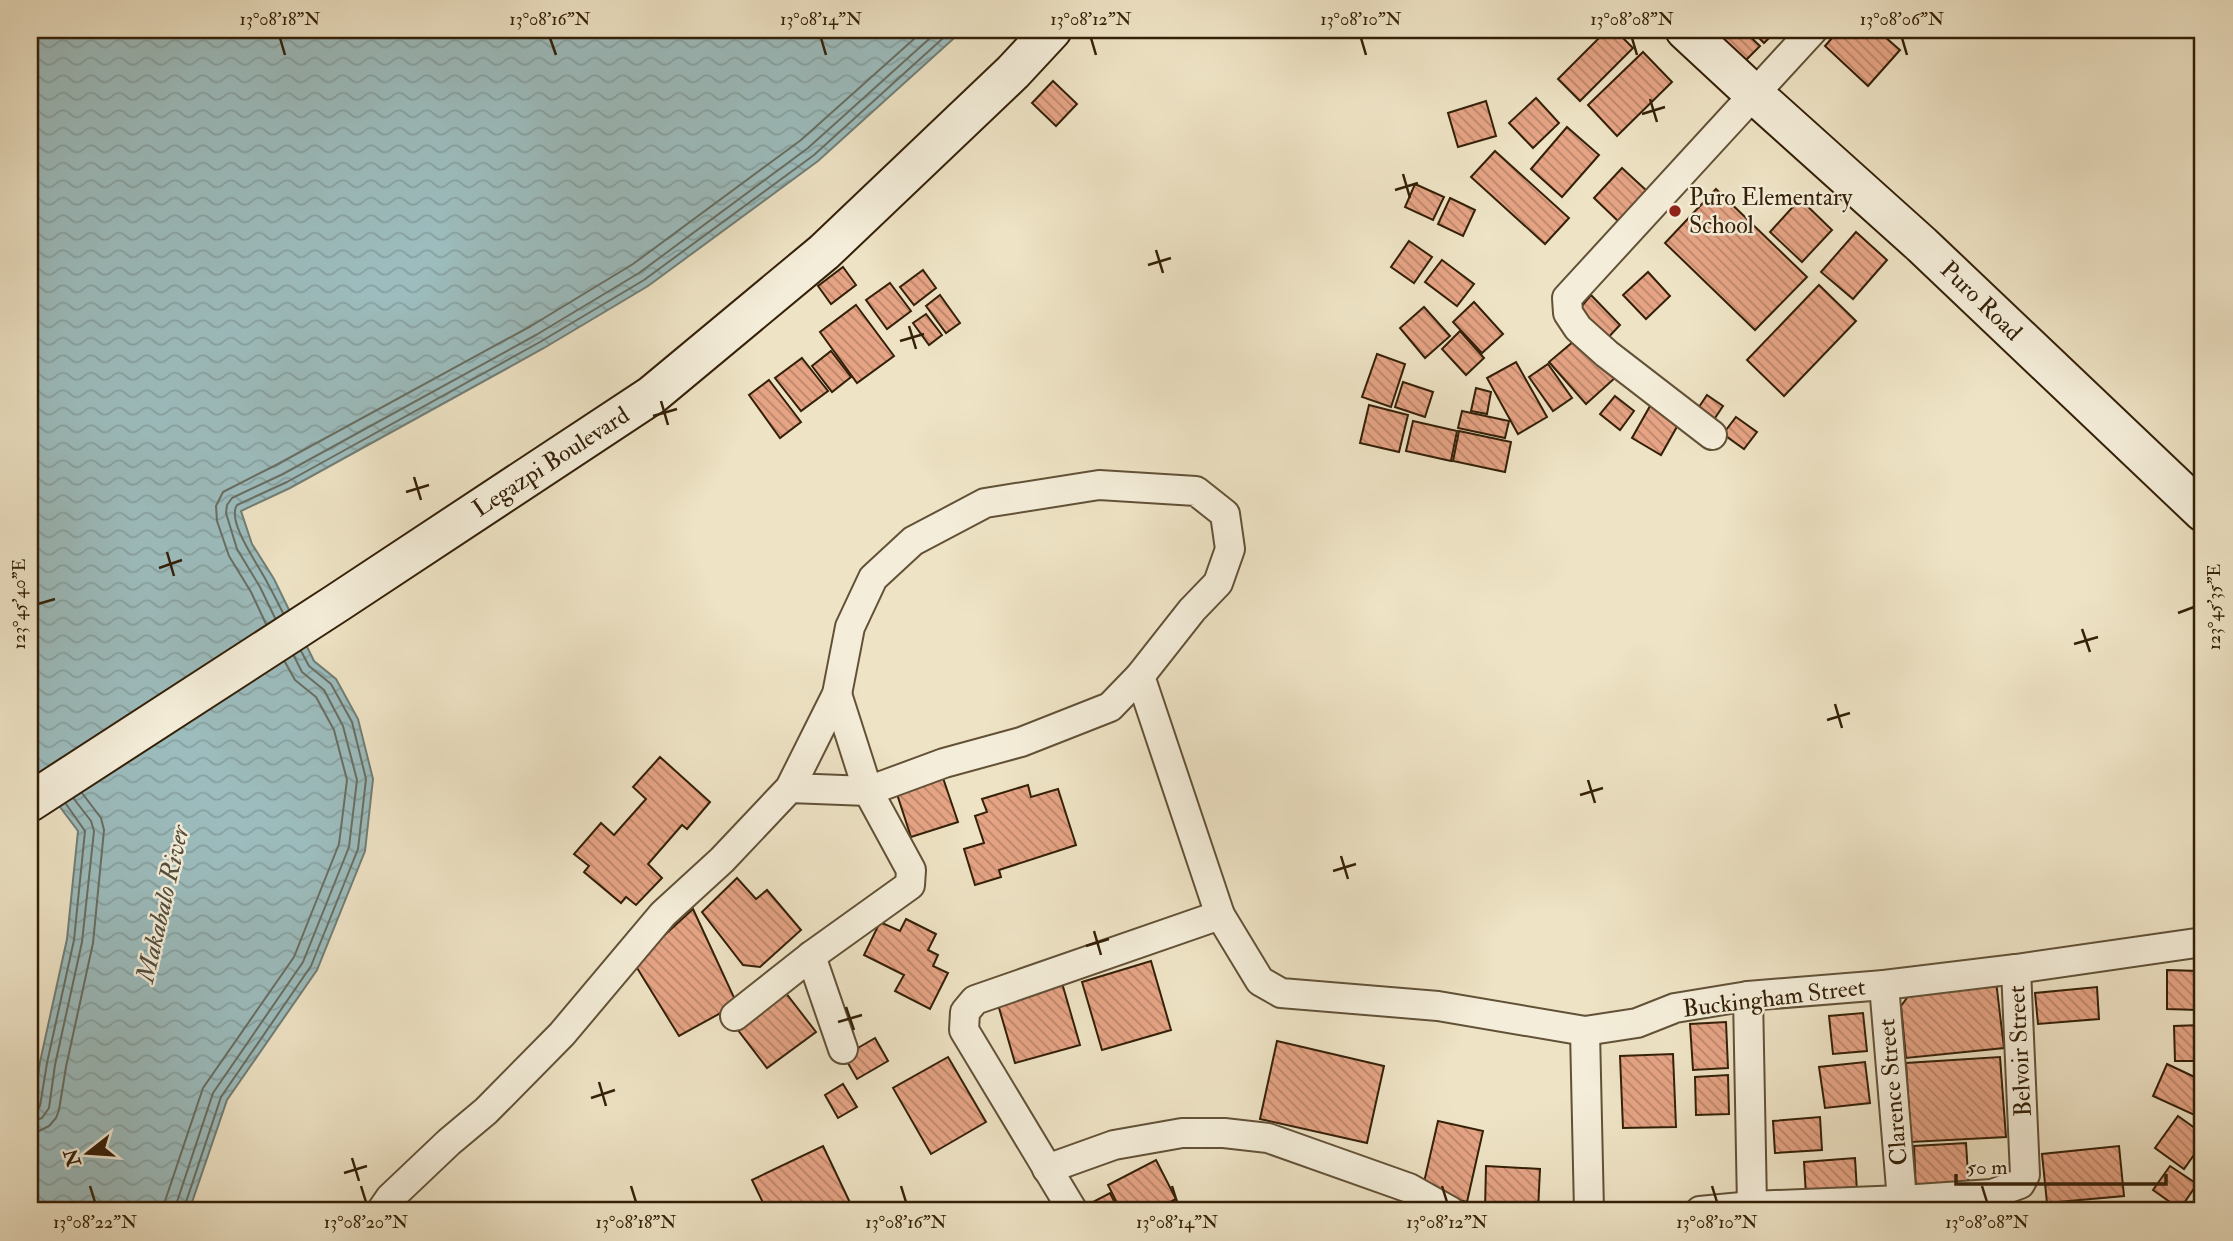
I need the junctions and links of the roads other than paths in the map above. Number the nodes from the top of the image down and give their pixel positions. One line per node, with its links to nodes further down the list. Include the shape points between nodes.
1 (1052, 30): 11 (street, Legazpi Boulevard, via 824,252 652,395)
2 (1685, 30): 4 (street, Puro Road)
3 (1813, 30): 4 (street)
4 (1755, 95): 5 (street, via 1567,298 1568,313 1578,328); 6 (street, Puro Road, via 1922,245)
5 (1712, 435)
6 (2203, 512)
7 (1140, 676): 8 (street, via 1218,583 1230,549 1225,514 1196,491 1099,485 985,503 913,541 873,578 850,627); 10 (street, via 1110,707 1080,720); 12 (street, Buckingham Street)
8 (837, 694): 9 (street); 10 (street)
9 (790, 788): 10 (street); 24 (street, via 663,914 562,1034)
10 (868, 791): 14 (street, via 911,870 910,885)
11 (30, 802)
12 (1220, 915): 19 (street, Buckingham Street, via 1260,981 1281,993 1438,1006); 21 (street, via 975,1000 965,1012 964,1030)
13 (2203, 942): 15 (street, Buckingham Street)
14 (811, 956): 18 (street); 20 (street)
15 (2016, 969): 16 (street, Buckingham Street); 22 (street, Belvoir Street, via 2025,1175 2020,1184 1992,1194)
16 (1884, 985): 17 (street, Buckingham Street); 22 (street, Clarence Street)
17 (1748, 996): 19 (street, Buckingham Street, via 1675,1008 1637,1023); 23 (street)
18 (735, 1016)
19 (1585, 1031): 27 (street)
20 (843, 1049)
21 (1047, 1169): 25 (street); 26 (street, via 1114,1145 1182,1133 1235,1134 1268,1138 1409,1188)
22 (1902, 1200): 23 (street)
23 (1752, 1206): 28 (street)
24 (381, 1211)
25 (1073, 1211)
26 (1450, 1211)
27 (1589, 1211)
28 (1700, 1211)

